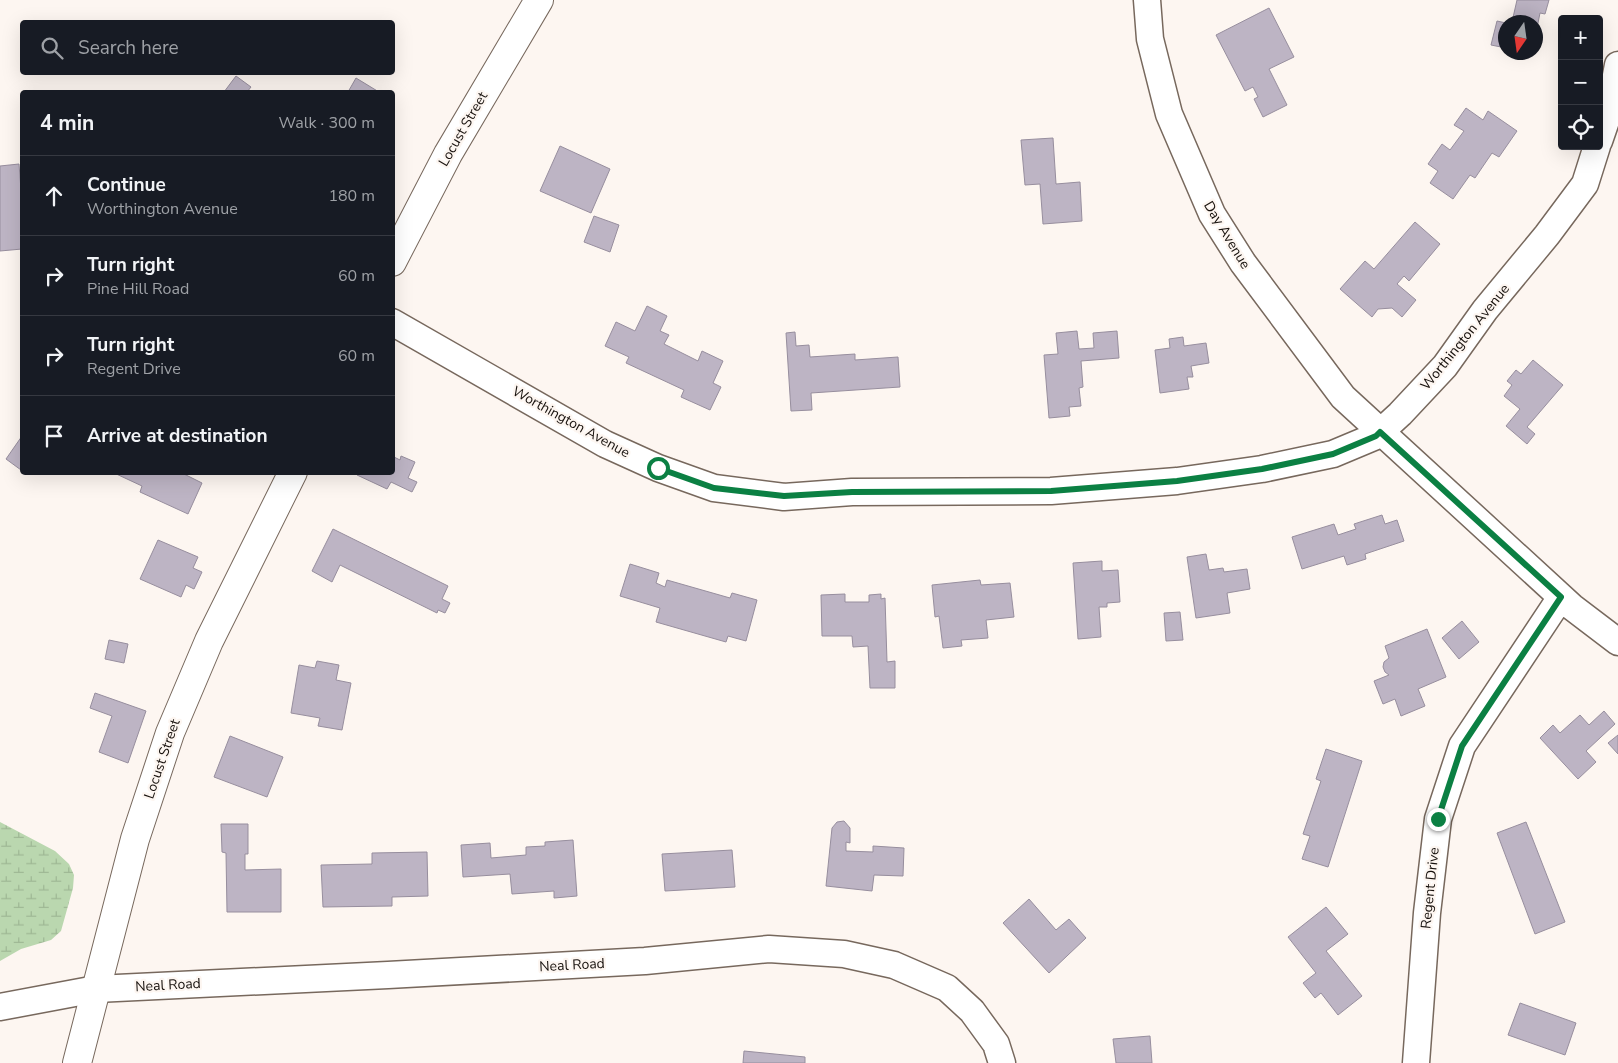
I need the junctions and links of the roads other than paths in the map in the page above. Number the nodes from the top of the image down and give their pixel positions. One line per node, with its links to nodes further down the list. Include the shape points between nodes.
1 (539, 0): 6 (main road, Locust Street, via 448,154)
2 (1147, 0): 8 (street, Day Avenue, via 1150,39 1169,114 1212,214 1243,263 1343,397)
3 (1618, 65): 4 (street)
4 (1603, 129)
5 (1596, 150): 8 (street, Worthington Avenue, via 1585,184 1547,235 1485,310 1445,366)
6 (395, 256)
7 (395, 324): 8 (street, Worthington Avenue, via 605,444 658,468 714,488 784,496 852,492 1051,491 1177,481 1262,469 1333,454)
8 (1380, 432): 10 (street, Day Avenue)
9 (292, 475): 12 (main road, Locust Street, via 209,641 170,733 134,839)
10 (1561, 597): 11 (street, Day Avenue); 16 (street, Regent Drive, via 1462,746 1438,819 1427,913)
11 (1618, 642)
12 (96, 989): 13 (street, Neal Road); 14 (main road, Locust Street); 15 (street, Neal Road, via 378,976 769,950 844,954 894,965 947,988 972,1012 996,1044)
13 (0, 1007)
14 (77, 1063)
15 (1002, 1063)
16 (1416, 1063)

